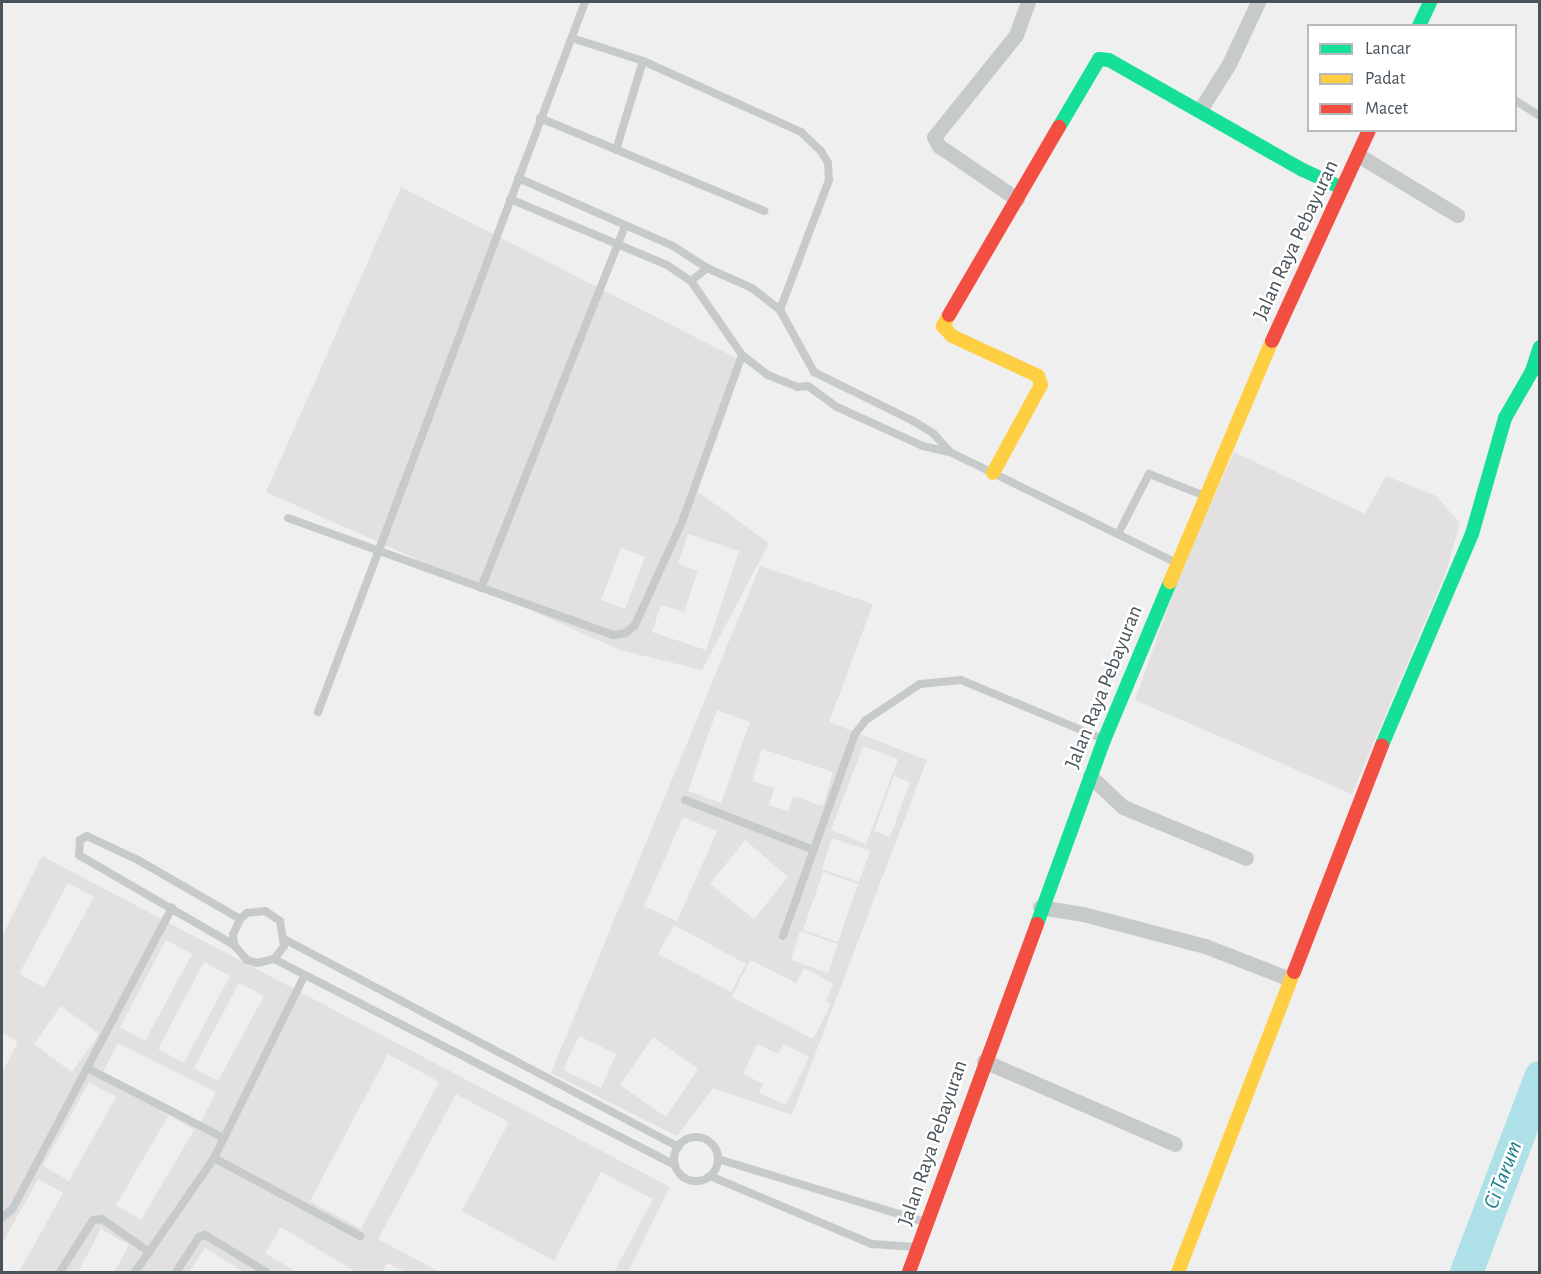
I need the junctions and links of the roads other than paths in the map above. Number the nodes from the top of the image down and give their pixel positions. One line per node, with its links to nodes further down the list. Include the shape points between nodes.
1 (585, 2): 6 (lane)
2 (1028, 2): 18 (street, via 1016,35 934,136 939,146)
3 (1258, 2): 9 (street, via 1229,64)
4 (1430, 2): 5 (street)
5 (1420, 24)
6 (572, 38): 7 (lane); 11 (lane)
7 (643, 61): 13 (lane); 25 (lane, via 801,132 828,163 829,180)
8 (1517, 102): 10 (lane)
9 (1200, 110): 16 (street); 18 (street, via 1109,60 1099,59)
10 (1539, 116)
11 (540, 118): 13 (lane); 15 (lane)
12 (1368, 132): 14 (street, Jalan Raya Pebayuran)
13 (616, 150): 19 (lane)
14 (1358, 155): 16 (street, Jalan Raya Pebayuran); 20 (street)
15 (518, 178): 17 (lane); 21 (lane)
16 (1342, 188): 32 (street, Jalan Raya Pebayuran)
17 (510, 199): 22 (lane); 35 (lane)
18 (1017, 199): 31 (street, via 943,326 952,336 1032,371 1041,385)
19 (764, 211)
20 (1457, 215)
21 (625, 225): 22 (lane); 23 (lane, via 673,246)
22 (617, 246): 24 (lane, via 667,265); 37 (lane)
23 (707, 268): 24 (lane); 25 (lane, via 736,278)
24 (691, 281): 27 (lane)
25 (780, 310): 28 (lane)
26 (1539, 348): 52 (street, via 1532,371 1505,418 1472,534 1373,767)
27 (742, 355): 29 (lane, via 768,375 798,387); 37 (lane, via 682,522 635,625 626,633 613,635)
28 (814, 372): 29 (lane); 30 (lane, via 913,421 933,433)
29 (808, 386): 30 (lane, via 837,407 922,446)
30 (950, 452): 31 (lane)
31 (993, 473): 34 (lane)
32 (1207, 497): 34 (lane, via 1149,474); 36 (street, Jalan Raya Pebayuran)
33 (288, 518): 35 (lane)
34 (1118, 534): 36 (lane)
35 (380, 551): 37 (lane); 38 (lane)
36 (1178, 563): 39 (street, Jalan Raya Pebayuran)
37 (482, 588)
38 (318, 712)
39 (1104, 740): 40 (street, Jalan Raya Pebayuran); 42 (lane, via 961,680 920,684 860,726 846,753)
40 (1090, 776): 43 (street, via 1123,807); 44 (street, Jalan Raya Pebayuran)
41 (686, 800): 42 (lane)
42 (814, 850): 47 (lane)
43 (1246, 858)
44 (1040, 907): 52 (street, via 1083,914 1205,946); 53 (street, Jalan Raya Pebayuran)
45 (172, 909): 46 (lane, via 79,855 80,840 87,836 138,860); 49 (lane); 54 (lane)
46 (240, 919): 48 (lane, via 256,910 273,914 284,929); 49 (lane, via 235,927)
47 (783, 936)
48 (284, 939): 50 (lane); 57 (lane)
49 (234, 945): 50 (lane, via 247,960 257,963)
50 (274, 958): 51 (lane)
51 (305, 975): 55 (lane); 60 (lane)
52 (1290, 979): 72 (street)
53 (984, 1061): 56 (street); 63 (street, Jalan Raya Pebayuran)
54 (89, 1069): 55 (lane); 62 (lane, via 13,1208)
55 (224, 1138): 58 (lane)
56 (1175, 1144)
57 (678, 1147): 59 (lane, via 692,1137 702,1138 712,1144); 60 (lane)
58 (214, 1158): 64 (lane); 66 (lane)
59 (718, 1159): 61 (lane); 63 (lane)
60 (675, 1165): 61 (lane, via 689,1180)
61 (710, 1176): 65 (lane, via 872,1244)
62 (2, 1218)
63 (928, 1223): 65 (street, Jalan Raya Pebayuran)
64 (360, 1236)
65 (918, 1247): 71 (street, Jalan Raya Pebayuran)
66 (149, 1252): 67 (lane, via 102,1219 93,1220); 68 (lane)
67 (60, 1272)
68 (135, 1272)
69 (176, 1272): 70 (lane, via 199,1237 205,1235)
70 (266, 1272)
71 (909, 1272)
72 (1178, 1272)

